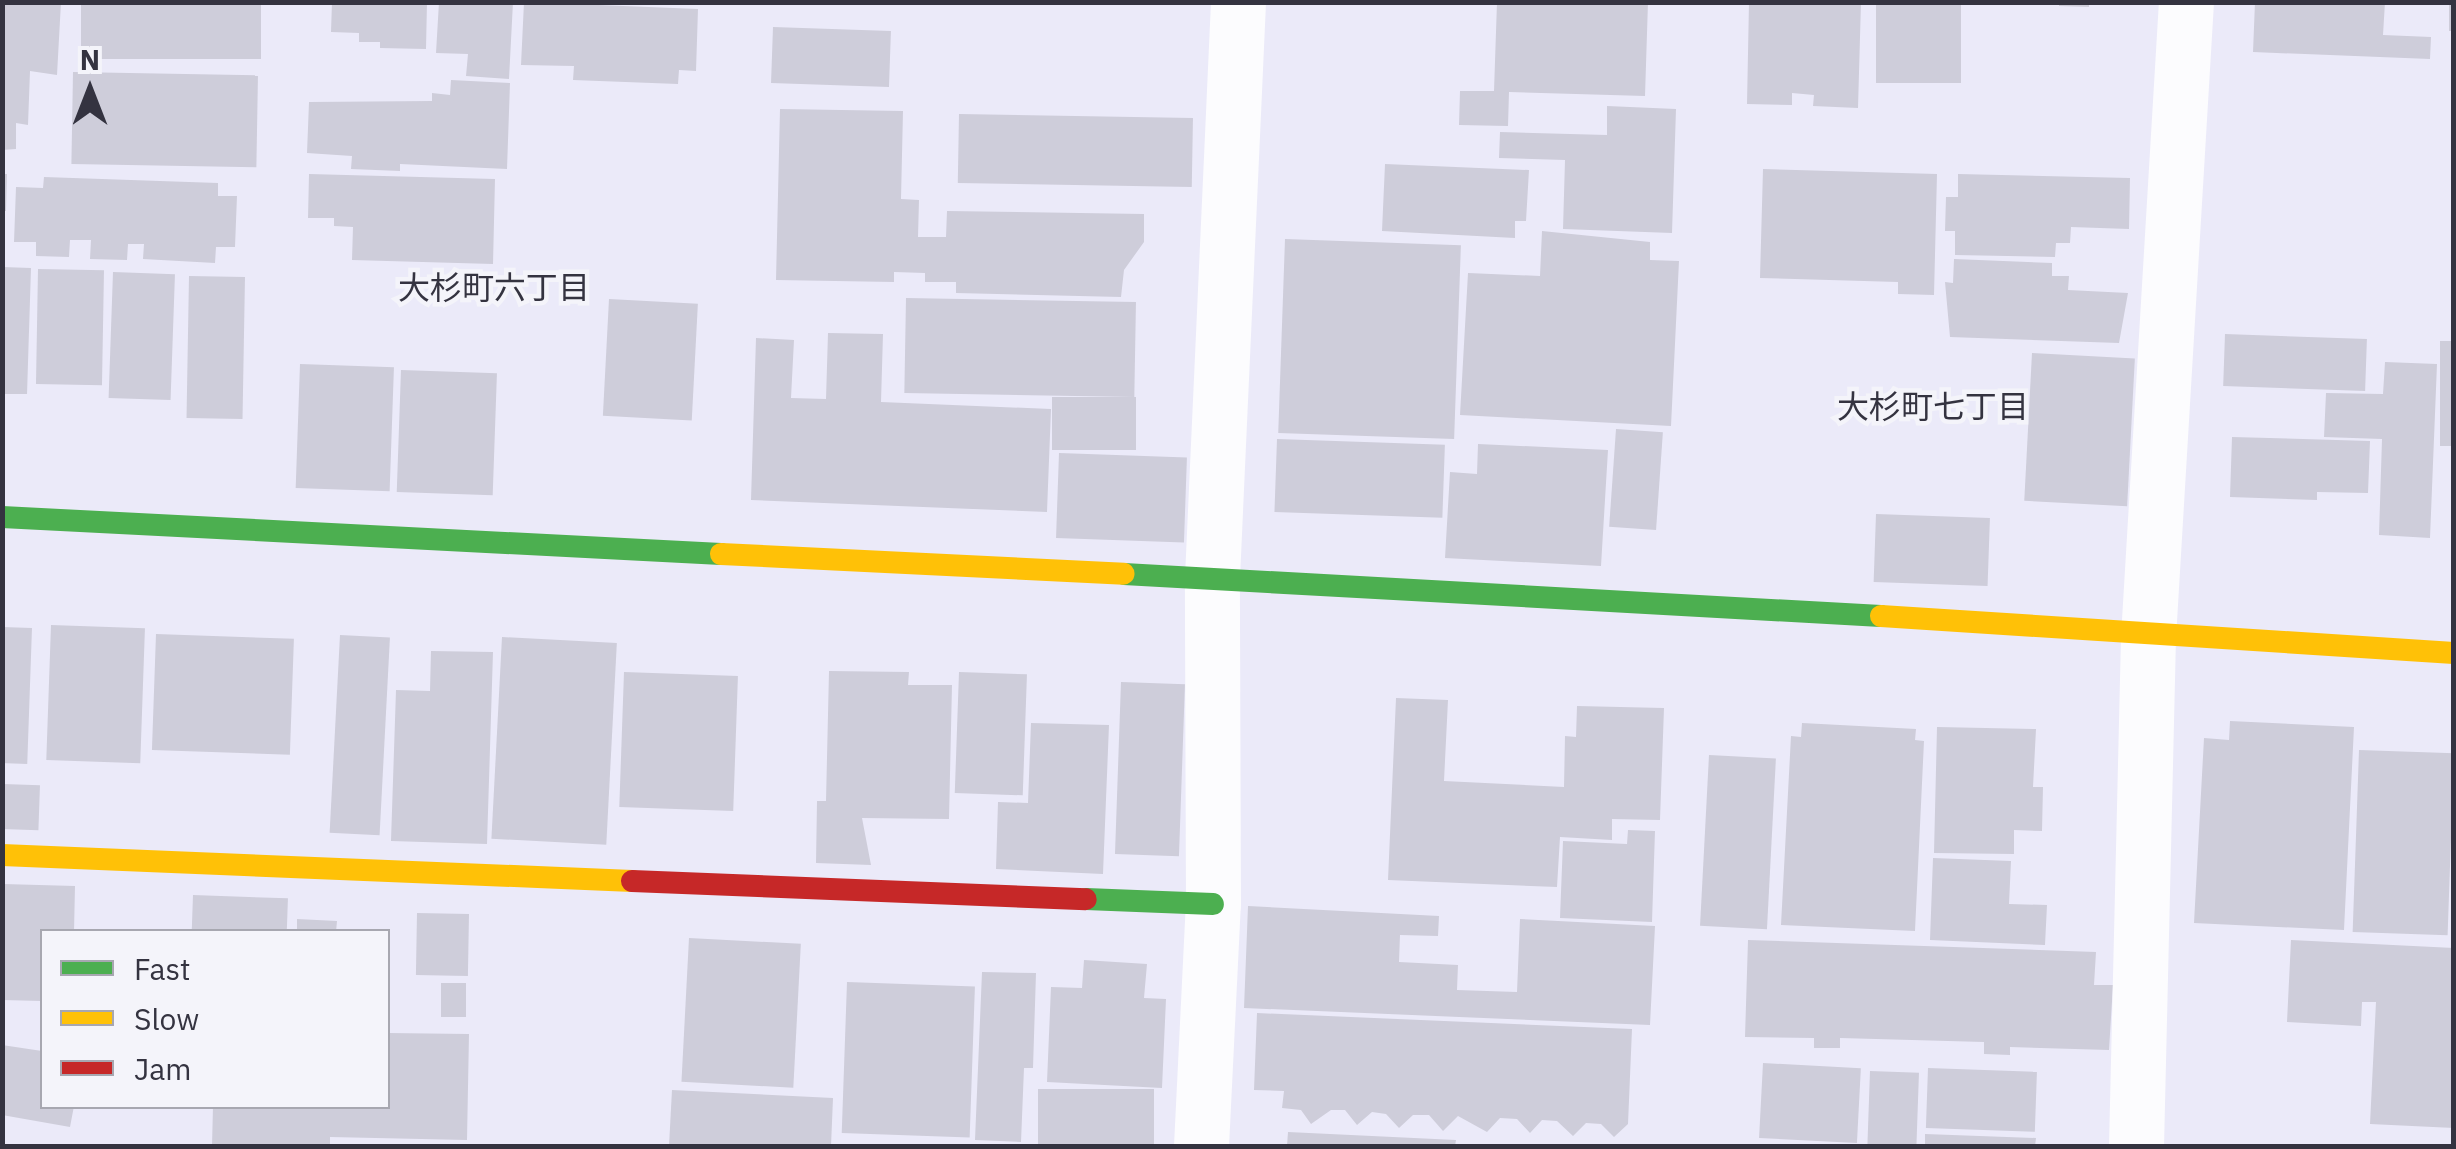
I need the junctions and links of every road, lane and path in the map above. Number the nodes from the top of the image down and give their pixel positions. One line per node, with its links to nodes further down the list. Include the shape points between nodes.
1 (1238, 2): 4 (street)
2 (2186, 2): 5 (street)
3 (2, 517): 4 (street)
4 (1212, 577): 5 (street); 8 (street)
5 (2148, 637): 6 (street); 10 (street)
6 (2454, 652)
7 (2, 855): 8 (street)
8 (1213, 904): 9 (street)
9 (1200, 1146)
10 (2136, 1146)

